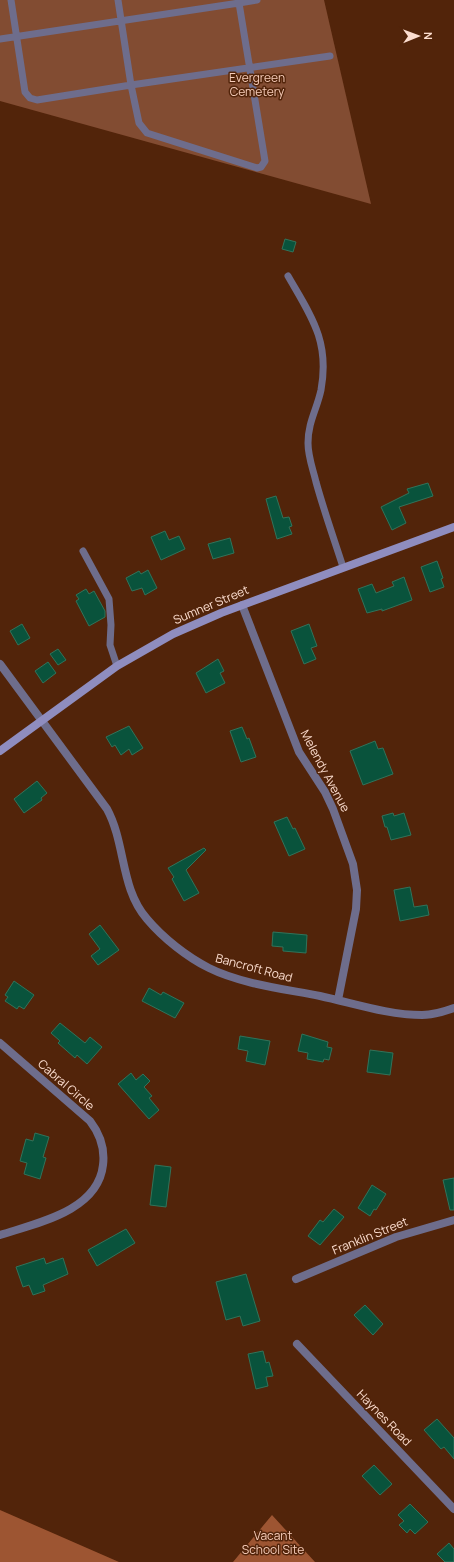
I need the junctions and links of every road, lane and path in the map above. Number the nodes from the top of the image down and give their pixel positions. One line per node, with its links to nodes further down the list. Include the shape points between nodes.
1 (11, 0): 6 (lane)
2 (118, 0): 5 (lane)
3 (257, 0): 4 (lane)
4 (239, 2): 5 (lane); 9 (lane)
5 (121, 20): 6 (lane); 10 (lane)
6 (17, 37): 7 (lane); 10 (lane, via 25,92 30,98 37,100)
7 (0, 39)
8 (330, 56): 9 (lane)
9 (250, 68): 10 (lane); 10 (lane, via 266,161 261,168 147,133 139,123)
10 (131, 85)
11 (288, 276): 14 (lane, via 309,312 322,347 323,373 310,422 309,450 321,500)
12 (454, 527): 14 (main road, Sumner Street)
13 (84, 551): 17 (lane, via 109,599 110,645)
14 (343, 567): 15 (main road, Sumner Street)
15 (242, 605): 17 (main road, Sumner Street, via 173,634); 20 (street, Melendy Avenue, via 299,752 330,803 353,864 357,890 356,909)
16 (0, 664): 18 (street, Bancroft Road)
17 (117, 666): 18 (main road, Sumner Street)
18 (41, 721): 19 (main road, Sumner Street); 20 (street, Bancroft Road, via 106,809 117,832 126,877 147,919 195,960 223,974)
19 (0, 751)
20 (338, 1000): 21 (street, Bancroft Road, via 416,1015 442,1013)
21 (454, 1008)
22 (0, 1043): 24 (street, Cabral Circle, via 90,1121 100,1138 103,1157 102,1172 96,1185 81,1204 45,1220)
23 (454, 1220): 25 (street, Franklin Street, via 396,1237)
24 (0, 1235)
25 (296, 1279)
26 (297, 1344): 27 (street, Haynes Road)
27 (454, 1509)

